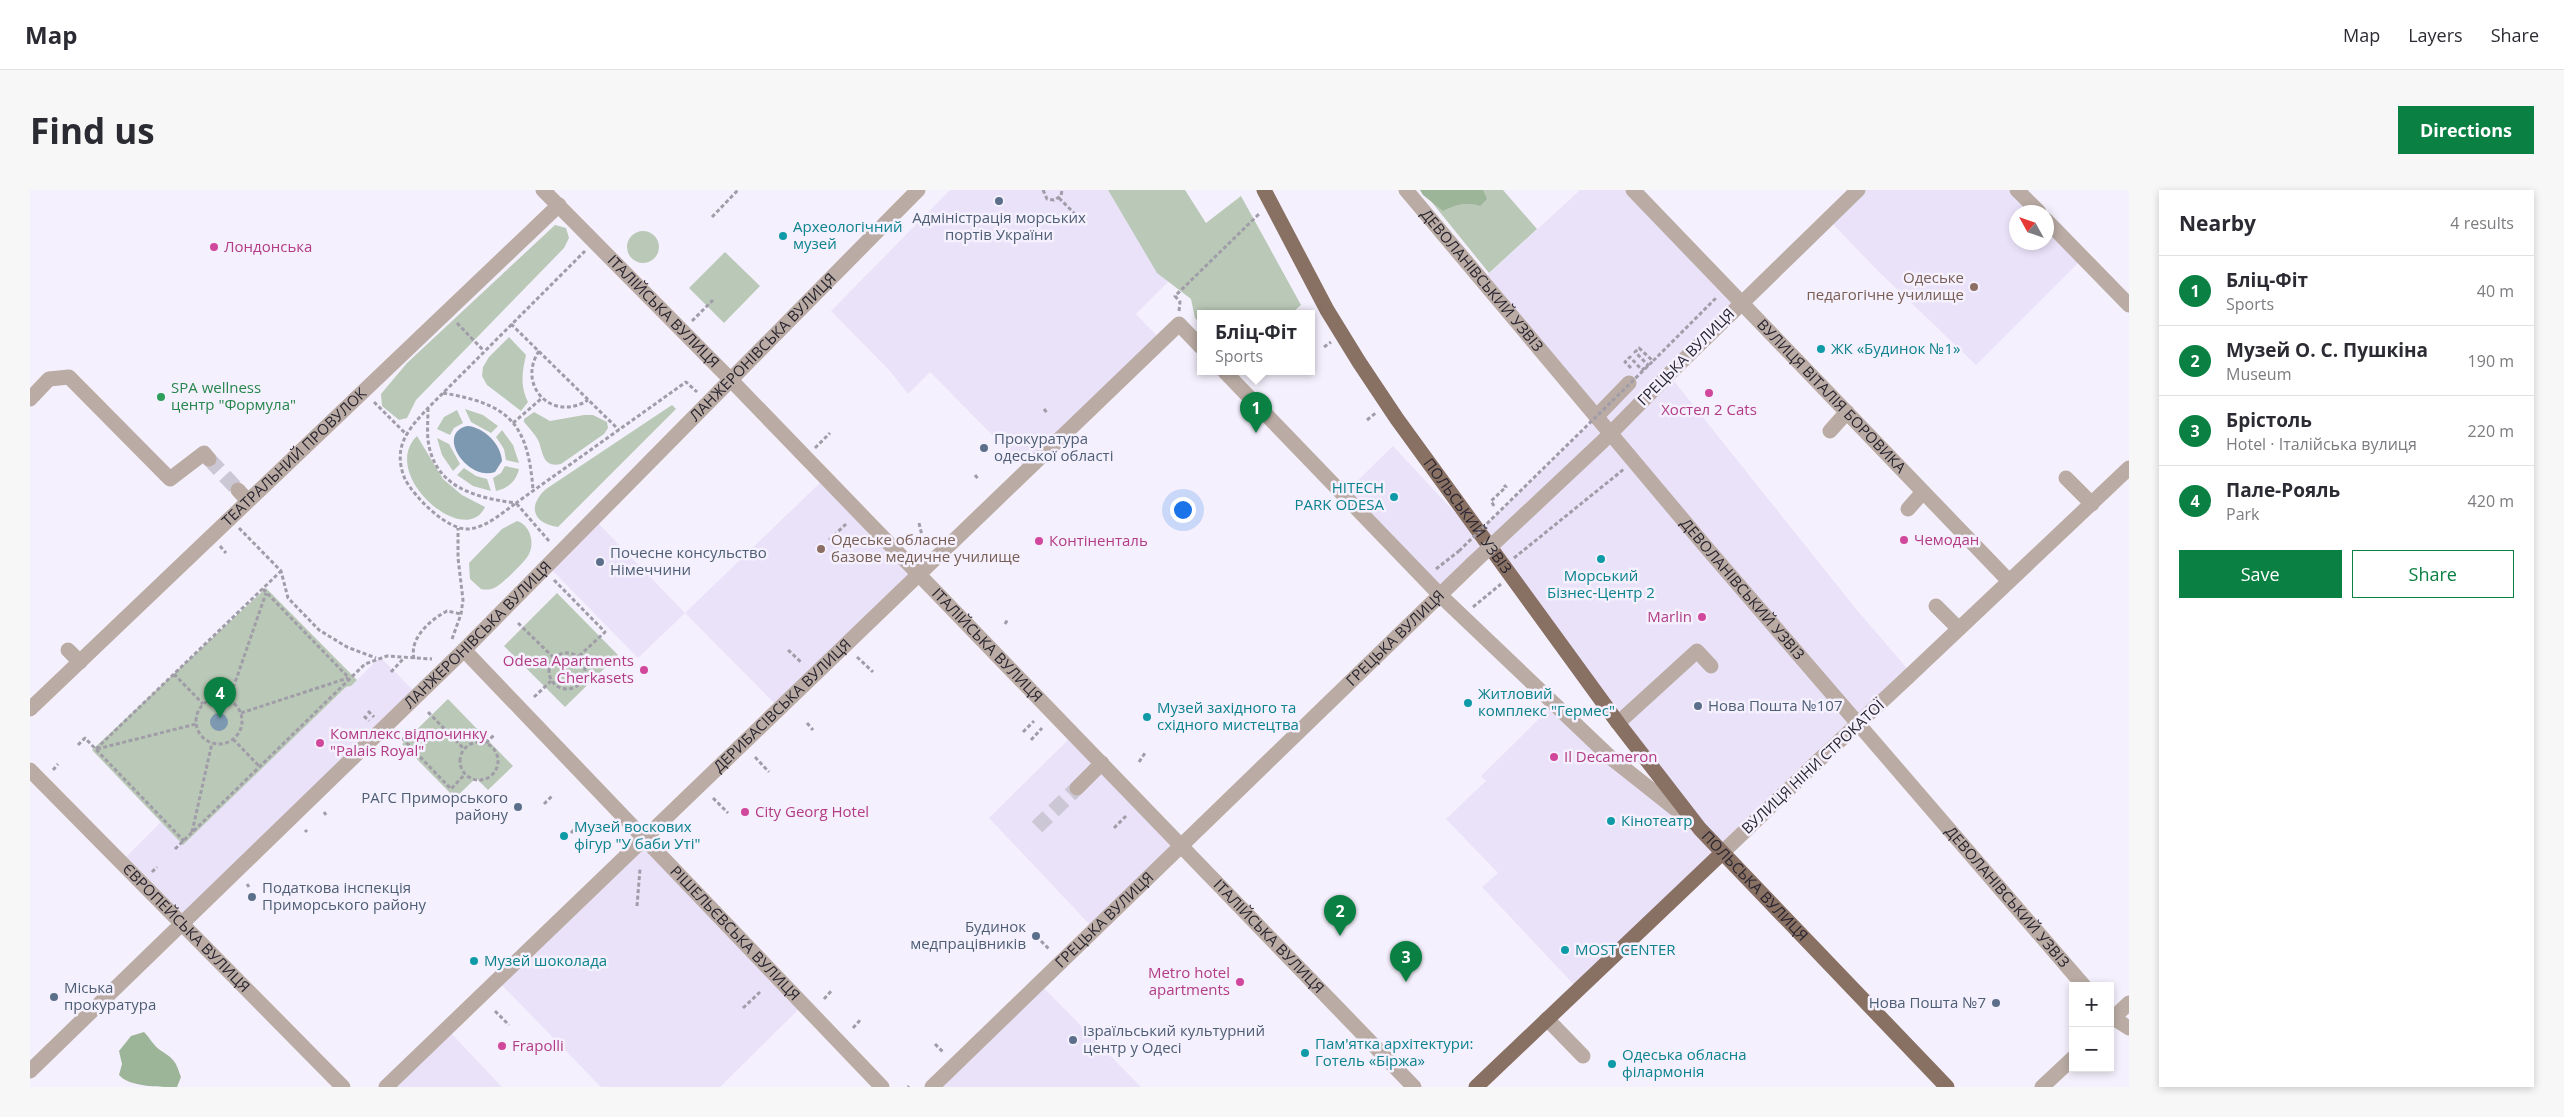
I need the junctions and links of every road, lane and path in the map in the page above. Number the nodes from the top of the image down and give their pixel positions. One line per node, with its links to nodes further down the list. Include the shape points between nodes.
1 (543, 190): 12 (street, ІТАЛІЙСЬКА ВУЛИЦЯ)
2 (738, 190): 14 (path)
3 (918, 190): 31 (street, ЛАНЖЕРОНІВСЬКА ВУЛИЦЯ)
4 (1043, 190): 11 (path, via 1047,199)
5 (1062, 190): 11 (path)
6 (1406, 190): 43 (street, ДЕВОЛАНІВСЬКИЙ УЗВІЗ)
7 (1633, 190): 18 (street, ВУЛИЦЯ ВІТАЛІЯ БОРОВИКА)
8 (1858, 190): 21 (street, ГРЕЦЬКА ВУЛИЦЯ)
9 (2017, 190): 13 (street)
10 (1267, 196): 19 (path); 74 (main road, ПОЛЬСЬКИЙ УЗВІЗ, via 1327,310 1359,362)
11 (1059, 198): 15 (path)
12 (559, 205): 17 (street, ІТАЛІЙСЬКА ВУЛИЦЯ); 60 (street, ТЕАТРАЛЬНИЙ ПРОВУЛОК)
13 (2032, 205)
14 (712, 217)
15 (1082, 222)
16 (2054, 228): 22 (street)
17 (594, 241): 24 (path); 25 (street, ІТАЛІЙСЬКА ВУЛИЦЯ)
18 (1726, 287): 21 (street, ВУЛИЦЯ ВІТАЛІЯ БОРОВИКА); 29 (path)
19 (1175, 296)
20 (713, 300): 25 (path)
21 (1741, 302): 41 (street, ВУЛИЦЯ ВІТАЛІЯ БОРОВИКА); 80 (street, ГРЕЦЬКА ВУЛИЦЯ, bridge, via 1603,441)
22 (2129, 305)
23 (450, 316): 27 (path)
24 (511, 324): 27 (path); 28 (path)
25 (682, 331): 31 (street, ІТАЛІЙСЬКА ВУЛИЦЯ)
26 (1197, 343): 75 (street, ДЕРИБАСІВСЬКА ВУЛИЦЯ, via 1179,324)
27 (484, 351): 33 (path)
28 (539, 351): 36 (path, via 531,376); 38 (path)
29 (1653, 361): 32 (path, via 1639,348 1635,352 1648,365 1642,370 1630,357 1625,362 1638,375); 76 (path, bridge, via 1459,551)
30 (1228, 375): 76 (street, ПОЛЬСЬКА ВУЛИЦЯ)
31 (730, 379): 49 (street, ІТАЛІЙСЬКА ВУЛИЦЯ); 72 (street, ЛАНЖЕРОНІВСЬКА ВУЛИЦЯ)
32 (1629, 384): 43 (street)
33 (443, 393): 39 (path); 44 (path, via 481,400)
34 (698, 393): 45 (path, via 686,382)
35 (368, 396): 48 (path)
36 (542, 398): 38 (path, via 564,408); 44 (path)
37 (30, 399): 50 (street, via 49,379 69,377 170,479 204,453)
38 (588, 400): 45 (path)
39 (428, 408): 48 (path); 61 (path, via 429,446 434,460 447,477 476,496)
40 (1044, 409): 42 (path)
41 (1847, 412): 46 (street); 59 (street, ВУЛИЦЯ ВІТАЛІЯ БОРОВИКА)
42 (1048, 414)
43 (1596, 417): 51 (street, ДЕВОЛАНІВСЬКИЙ УЗВІЗ)
44 (514, 423): 58 (path, via 530,454)
45 (619, 430): 58 (path)
46 (1830, 431)
47 (830, 433): 49 (path)
48 (407, 435): 68 (path, via 401,465 408,484 438,516)
49 (805, 458): 75 (street, ІТАЛІЙСЬКА ВУЛИЦЯ)
50 (209, 459)
51 (1634, 460): 74 (path); 166 (street, ДЕВОЛАНІВСЬКИЙ УЗВІЗ)
52 (2128, 470): 62 (street, ВУЛИЦЯ НІНИ СТРОКАТОЇ)
53 (975, 476): 55 (path)
54 (2066, 478): 62 (street)
55 (979, 480)
56 (1504, 485): 63 (path, via 1506,487 1491,501)
57 (238, 490): 60 (street)
58 (533, 491): 61 (path)
59 (1923, 492): 64 (street); 77 (street, ВУЛИЦЯ ВІТАЛІЯ БОРОВИКА)
60 (248, 501): 99 (street, ТЕАТРАЛЬНИЙ ПРОВУЛОК)
61 (516, 503): 68 (path, via 476,528); 70 (path)
62 (2092, 504): 77 (street, ВУЛИЦЯ НІНИ СТРОКАТОЇ)
63 (1494, 506)
64 (1908, 510)
65 (919, 523): 71 (path)
66 (235, 524): 73 (path)
67 (846, 524): 69 (path)
68 (458, 528): 82 (path, via 463,588)
69 (829, 540)
70 (549, 541)
71 (924, 544)
72 (543, 569): 90 (street, ЛАНЖЕРОНІВСЬКА ВУЛИЦЯ); 92 (path, via 605,632)
73 (280, 571): 78 (path); 94 (path, via 288,598 319,630 346,647)
74 (1508, 571): 83 (path); 118 (main road, ПОЛЬСЬКИЙ УЗВІЗ)
75 (919, 574): 136 (street, ІТАЛІЙСЬКА ВУЛИЦЯ); 154 (street, ДЕРИБАСІВСЬКА ВУЛИЦЯ)
76 (1424, 579): 80 (street, ПОЛЬСЬКА ВУЛИЦЯ)
77 (2010, 581): 87 (street, ВУЛИЦЯ НІНИ СТРОКАТОЇ)
78 (262, 589): 79 (path); 104 (path)
79 (266, 593): 105 (path); 108 (path)
80 (1441, 596): 83 (street, ПОЛЬСЬКА ВУЛИЦЯ); 156 (street, ГРЕЦЬКА ВУЛИЦЯ)
81 (1936, 606): 87 (street)
82 (461, 614): 88 (path); 97 (path, via 447,611 434,619 412,646)
83 (1463, 616): 150 (street, ПОЛЬСЬКА ВУЛИЦЯ, via 1610,756)
84 (1008, 619): 86 (path)
85 (518, 623): 96 (path)
86 (1005, 624)
87 (1958, 628): 158 (street, ВУЛИЦЯ НІНИ СТРОКАТОЇ, bridge)
88 (452, 638)
89 (68, 650): 99 (street)
90 (464, 650): 154 (street, РІШЕЛЬЄВСЬКА ВУЛИЦЯ); 163 (street, ЛАНЖЕРОНІВСЬКА ВУЛИЦЯ)
91 (788, 650): 100 (path)
92 (578, 657): 96 (path, via 563,654); 106 (path, via 584,672 576,686 565,689)
93 (858, 657): 103 (path)
94 (376, 658): 95 (path); 105 (path)
95 (404, 658): 97 (path); 102 (path)
96 (554, 658): 106 (path, via 549,667)
97 (414, 659): 98 (path)
98 (432, 659)
99 (80, 662): 110 (street, ТЕАТРАЛЬНИЙ ПРОВУЛОК)
100 (801, 662)
101 (1711, 666): 118 (street, via 1698,651)
102 (391, 672)
103 (873, 672)
104 (174, 674): 109 (path); 131 (path)
105 (349, 678): 113 (path); 138 (path)
106 (551, 681): 107 (path)
107 (534, 697)
108 (230, 700): 109 (path, via 215,698); 113 (path)
109 (203, 704): 119 (path)
110 (30, 709)
111 (368, 711): 115 (path)
112 (428, 712): 132 (path)
113 (241, 713): 126 (path, via 242,728)
114 (364, 716): 117 (path)
115 (374, 718)
116 (1034, 720): 123 (path)
117 (370, 722)
118 (1618, 723): 150 (main road, ПОЛЬСЬКИЙ УЗВІЗ)
119 (196, 724): 128 (path, via 202,736); 131 (path)
120 (807, 724): 122 (path)
121 (1042, 728): 127 (path)
122 (813, 730)
123 (1023, 732)
124 (494, 735): 129 (path)
125 (402, 738): 142 (path, via 451,789)
126 (233, 739): 128 (path, via 227,743); 138 (path)
127 (1031, 740)
128 (212, 743): 152 (path)
129 (486, 743): 132 (path, via 474,742); 142 (path, via 498,755 496,770 482,780)
130 (78, 745): 131 (path, via 85,738)
131 (96, 749): 155 (path)
132 (464, 749): 142 (path, via 460,763)
133 (1146, 754): 135 (path)
134 (755, 757): 141 (path)
135 (1139, 762)
136 (1102, 763): 143 (street); 156 (street, ІТАЛІЙСЬКА ВУЛИЦЯ)
137 (58, 764): 140 (path)
138 (259, 766): 152 (path)
139 (30, 770): 163 (street, ЄВРОПЕЙСЬКА ВУЛИЦЯ)
140 (52, 770)
141 (770, 772)
142 (466, 774)
143 (1076, 788)
144 (553, 795): 146 (path)
145 (713, 798): 147 (path)
146 (544, 804)
147 (728, 813)
148 (1126, 816): 151 (path)
149 (580, 823): 153 (path)
150 (1697, 826): 158 (main road, ПОЛЬСЬКА ВУЛИЦЯ)
151 (1114, 828)
152 (192, 833): 155 (path)
153 (571, 833)
154 (644, 838): 186 (street, ДЕРИБАСІВСЬКА ВУЛИЦЯ); 187 (street, РІШЕЛЬЄВСЬКА ВУЛИЦЯ)
155 (184, 840): 157 (path)
156 (1180, 845): 188 (street, ГРЕЦЬКА ВУЛИЦЯ); 189 (street, ІТАЛІЙСЬКА ВУЛИЦЯ)
157 (175, 850)
158 (1722, 853): 175 (main road, ВУЛИЦЯ НІНИ СТРОКАТОЇ); 191 (main road, ПОЛЬСЬКА ВУЛИЦЯ)
159 (157, 867): 161 (path)
160 (640, 869): 162 (path)
161 (152, 872)
162 (637, 906)
163 (182, 924): 184 (street, ЛАНЖЕРОНІВСЬКА ВУЛИЦЯ); 185 (street, ЄВРОПЕЙСЬКА ВУЛИЦЯ)
164 (1041, 941): 165 (path)
165 (1050, 950)
166 (2081, 982)
167 (832, 990): 169 (path)
168 (760, 992): 171 (path)
169 (824, 999)
170 (2129, 1003): 173 (street, bridge)
171 (743, 1008)
172 (495, 1011): 177 (path)
173 (2114, 1017)
174 (861, 1019): 178 (path)
175 (1547, 1019): 182 (street); 190 (main road, ВУЛИЦЯ НІНИ СТРОКАТОЇ)
176 (2114, 1019): 179 (street)
177 (508, 1025)
178 (853, 1028)
179 (2129, 1028)
180 (935, 1044): 181 (path)
181 (943, 1052)
182 (1584, 1056)
183 (2069, 1062): 192 (street)
184 (30, 1071)
185 (343, 1087)
186 (386, 1087)
187 (882, 1087)
188 (932, 1087)
189 (1414, 1087)
190 (1476, 1087)
191 (1947, 1087)
192 (2042, 1087)

